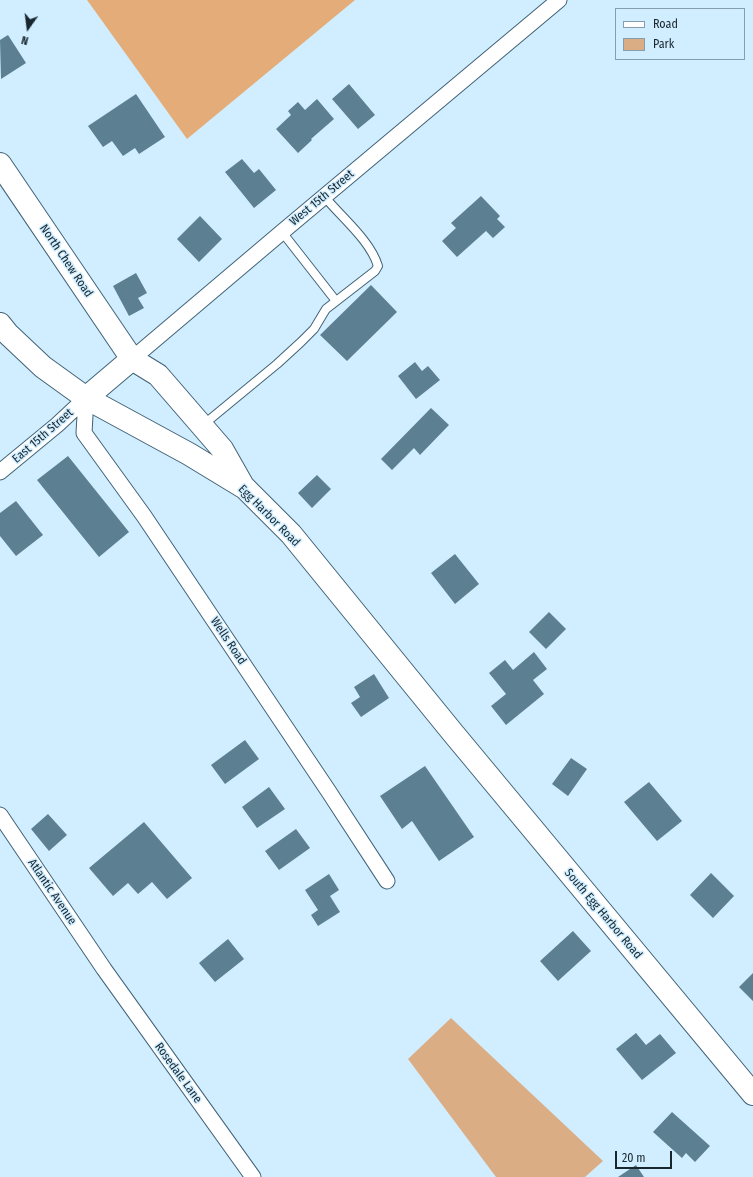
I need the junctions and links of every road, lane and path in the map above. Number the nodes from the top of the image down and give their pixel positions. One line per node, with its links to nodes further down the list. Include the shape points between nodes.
1 (559, 0): 3 (street, West 15th Street)
2 (0, 164): 7 (main road, North Chew Road)
3 (324, 196): 4 (street, West 15th Street); 5 (lane, via 365,242 378,266)
4 (282, 232): 5 (lane); 7 (street, West 15th Street)
5 (336, 301): 9 (lane, via 326,309 314,329 301,342)
6 (0, 324): 8 (main road, Egg Harbor Road, via 43,367)
7 (132, 359): 8 (main road, West 15th Street); 9 (main road, via 158,375)
8 (86, 398): 10 (street, East 15th Street); 11 (main road, Egg Harbor Road, via 189,454); 14 (street, Wells Road, via 84,433 144,516)
9 (202, 425): 11 (main road, via 222,449)
10 (0, 472)
11 (245, 488): 12 (main road, Egg Harbor Road, via 291,534)
12 (453, 733): 16 (main road, South Egg Harbor Road)
13 (0, 815): 15 (street, Atlantic Avenue)
14 (387, 881)
15 (104, 969): 17 (street, Rosedale Lane)
16 (753, 1094)
17 (253, 1177)

